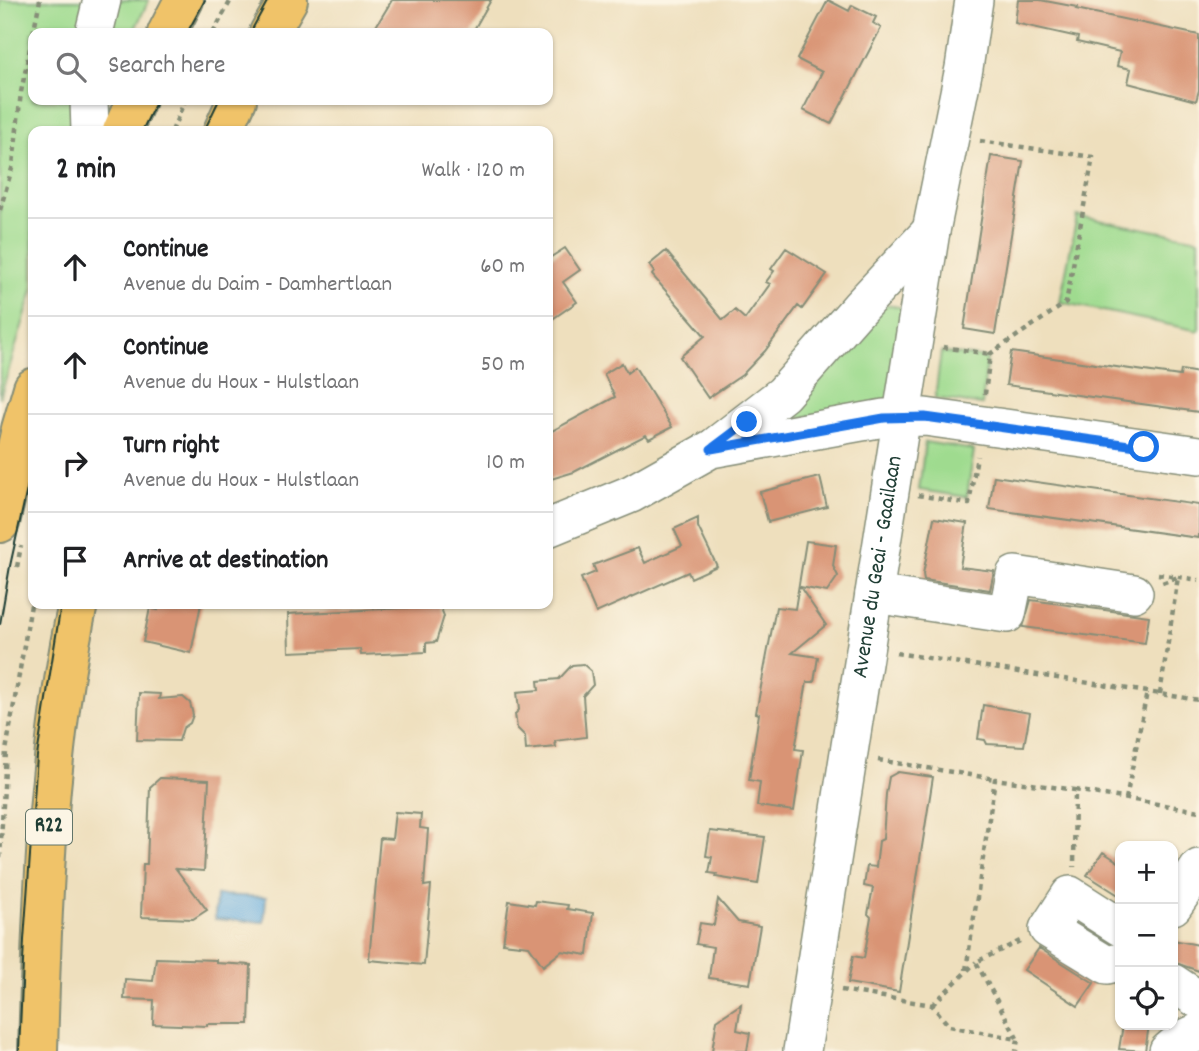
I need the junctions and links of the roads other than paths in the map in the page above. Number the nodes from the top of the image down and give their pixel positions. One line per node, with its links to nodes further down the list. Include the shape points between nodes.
1 (102, 0): 5 (street)
2 (184, 0): 6 (main road)
3 (288, 0): 7 (main road)
4 (974, 0): 14 (street, Avenue du Geai - Gaailaan)
5 (95, 28)
6 (170, 28)
7 (272, 28)
8 (89, 105): 11 (street)
9 (134, 105): 12 (main road)
10 (235, 105): 13 (main road)
11 (90, 126)
12 (124, 126)
13 (225, 126)
14 (931, 232): 16 (street, Avenue du Geai - Gaailaan); 17 (street, via 783,394)
15 (28, 411): 19 (main road)
16 (903, 417): 17 (street); 18 (street); 23 (street, Avenue du Geai - Gaailaan)
17 (711, 449): 20 (street, via 631,494)
18 (1199, 455)
19 (15, 472): 21 (main road)
20 (553, 526)
21 (12, 529)
22 (1134, 593): 23 (street, via 1015,575 1007,614)
23 (874, 594): 33 (street, Avenue du Geai - Gaailaan)
24 (78, 609): 32 (main road, R22, via 54,758)
25 (1199, 868): 26 (street)
26 (1174, 904)
27 (1115, 924): 28 (street, via 1070,895 1048,929 1107,965)
28 (1115, 963)
29 (1178, 986): 30 (street)
30 (1199, 1000)
31 (1199, 1032): 34 (street)
32 (38, 1051)
33 (802, 1051)
34 (1167, 1051)

